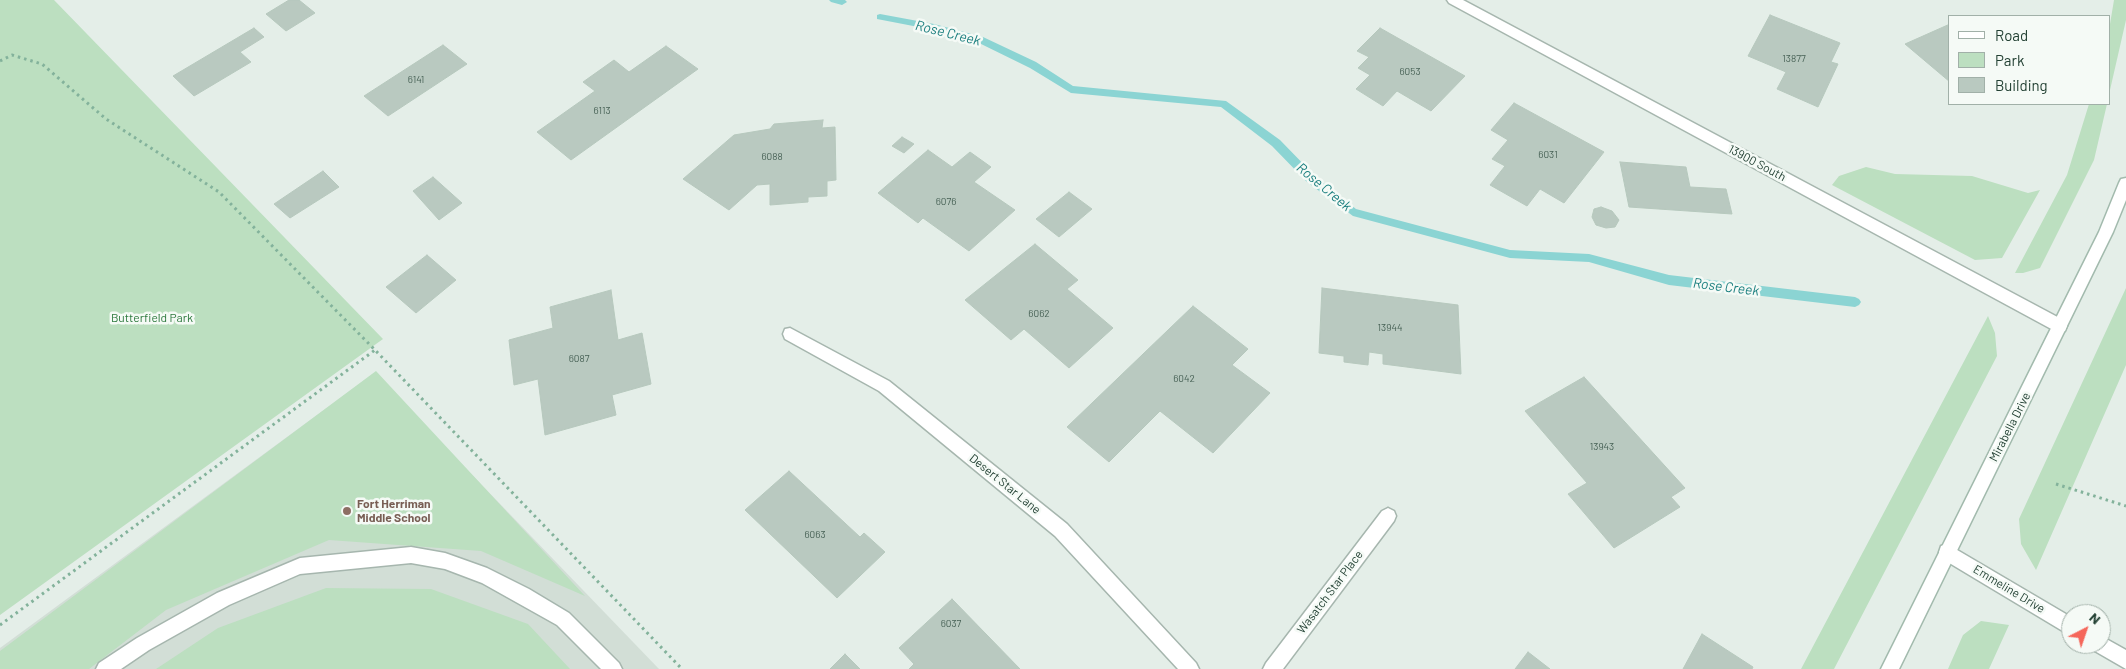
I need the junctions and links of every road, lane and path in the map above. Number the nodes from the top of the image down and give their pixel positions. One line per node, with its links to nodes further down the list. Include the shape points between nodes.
1 (1453, 0): 4 (street, 13900 South)
2 (0, 61): 6 (path, via 12,55 42,64 106,119 219,192)
3 (2126, 183): 4 (street, Mirabella Drive)
4 (2060, 326): 10 (street, Mirabella Drive)
5 (790, 334): 18 (street, Desert Star Lane, via 884,386 1061,530)
6 (375, 350): 12 (path); 17 (path)
7 (2056, 484): 8 (path)
8 (2126, 506)
9 (1388, 516): 19 (street, Wasatch Star Place)
10 (1947, 552): 11 (street, Emmeline Drive); 20 (street, Mirabella Drive)
11 (2061, 621)
12 (0, 625)
13 (2111, 651): 14 (street)
14 (2126, 660)
15 (105, 669): 16 (street, via 222,599 300,566 410,555 445,561 523,594 563,619)
16 (613, 669)
17 (682, 669)
18 (1190, 669)
19 (1272, 669)
20 (1890, 669)

